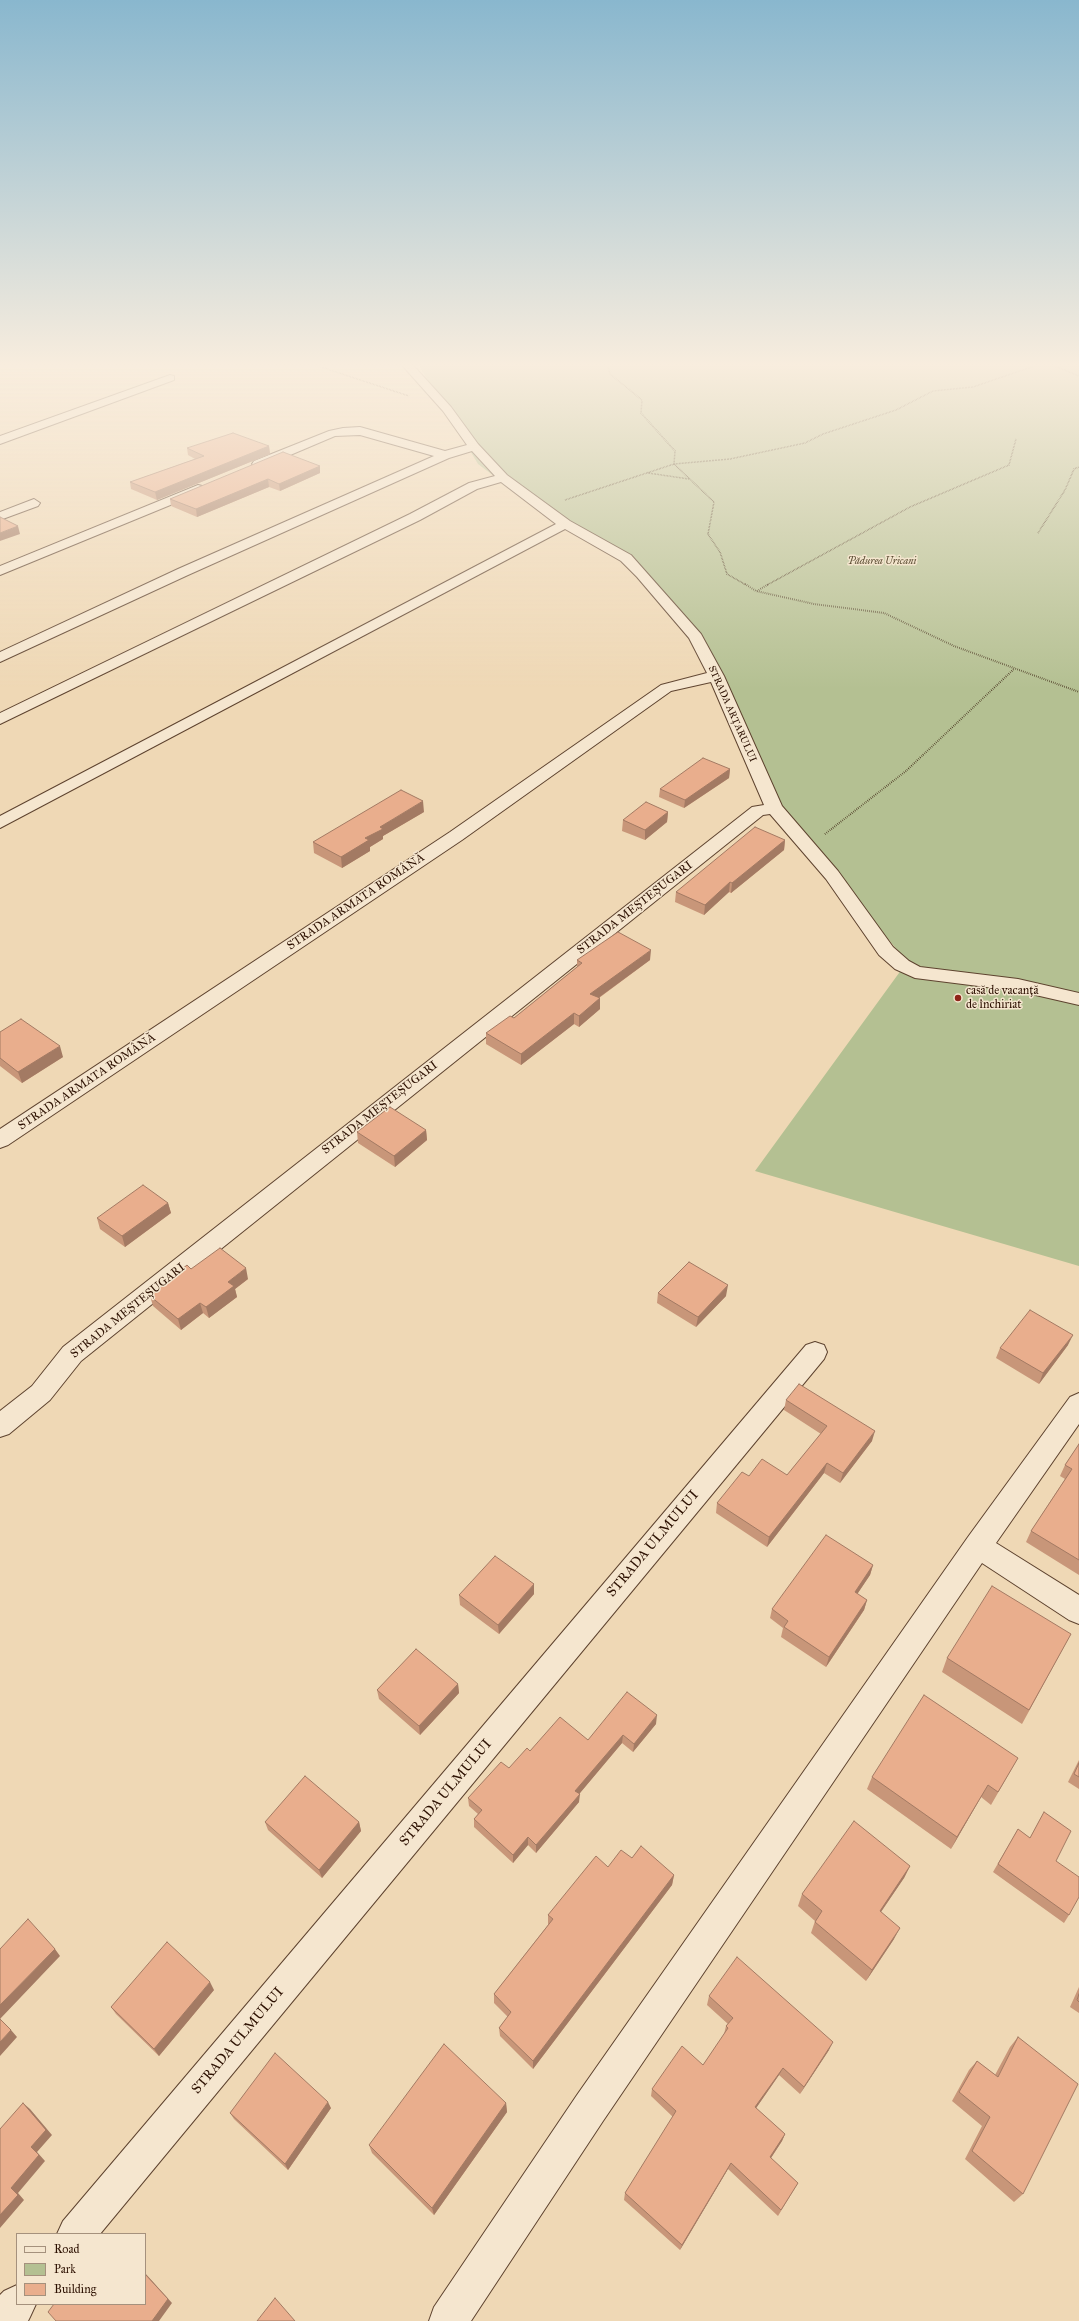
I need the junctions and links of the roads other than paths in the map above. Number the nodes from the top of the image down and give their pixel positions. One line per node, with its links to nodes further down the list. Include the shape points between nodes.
1 (406, 472): 9 (street, via 183,572)
2 (498, 472): 3 (street, STRADA ARȚARULUI)
3 (503, 478): 7 (street, STRADA ARȚARULUI); 11 (street, via 473,486 407,521)
4 (210, 484): 8 (street)
5 (34, 503): 6 (street)
6 (0, 516)
7 (565, 524): 10 (street, STRADA ARȚARULUI, via 626,558 635,566 696,637); 13 (street)
8 (0, 572)
9 (0, 658)
10 (716, 676): 12 (street, STRADA ARȚARULUI); 15 (street, STRADA ARMATA ROMÂNĂ, via 666,688 456,836)
11 (0, 719)
12 (774, 808): 14 (street, STRADA ARȚARULUI, via 832,875 886,951 907,969 960,979 1018,985); 18 (street, STRADA MEȘTEȘUGARI, via 758,811 72,1354 41,1393)
13 (0, 823)
14 (1079, 999)
15 (0, 1140)
16 (815, 1352): 21 (street, STRADA ULMULUI)
17 (1079, 1404): 19 (street)
18 (0, 1426)
19 (978, 1546): 20 (street); 24 (street, via 594,2102)
20 (1079, 1611)
21 (77, 2233)
22 (16, 2305): 23 (street)
23 (3, 2321)
24 (448, 2321)

